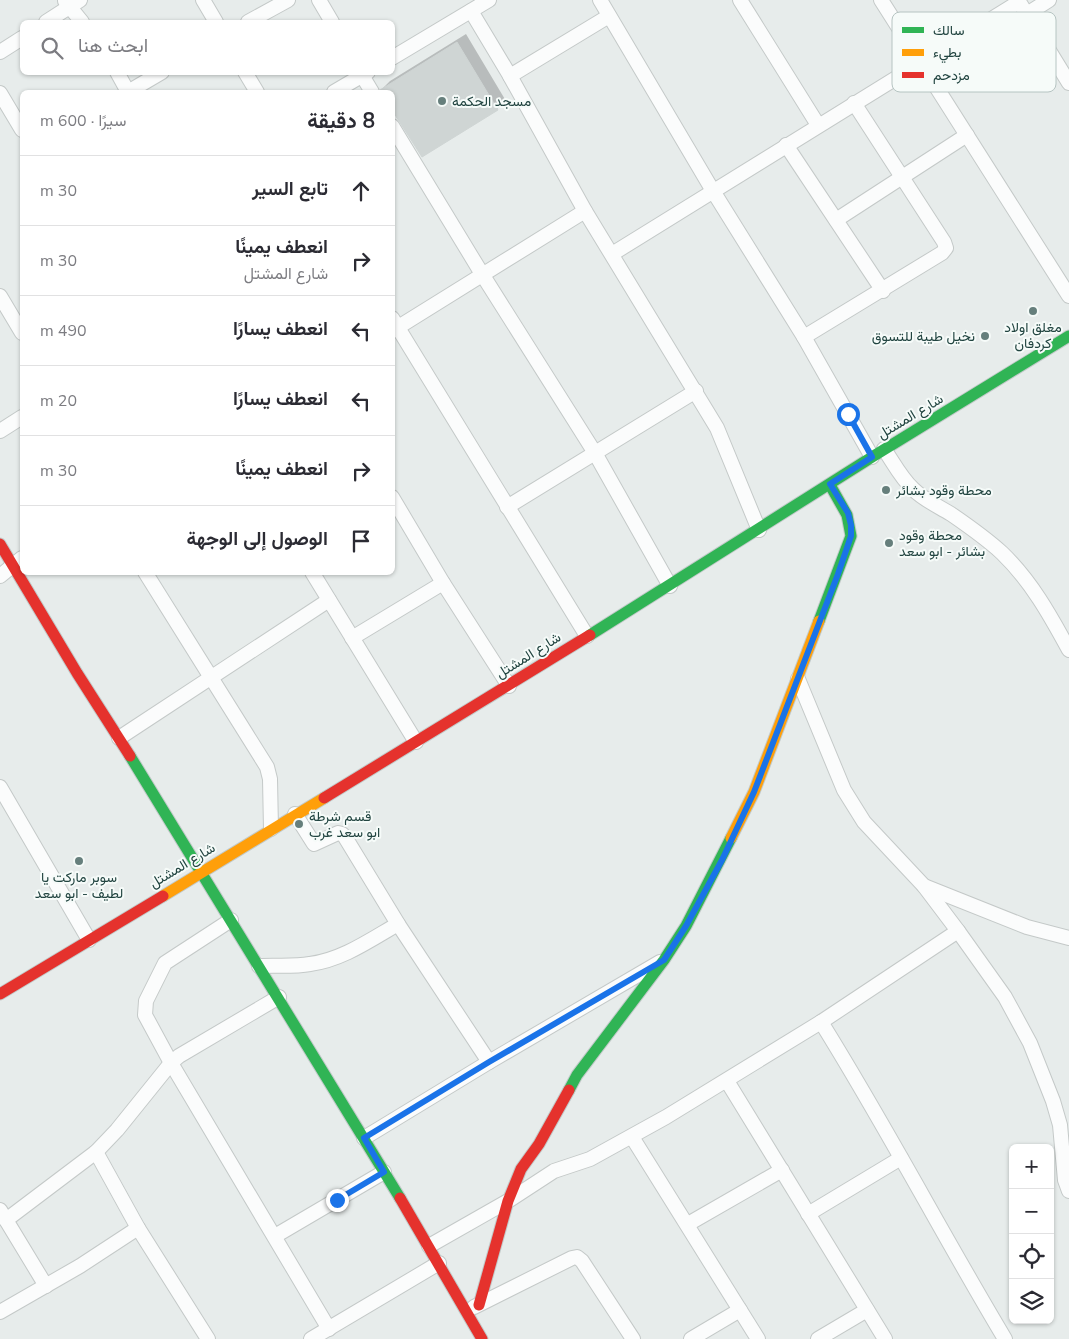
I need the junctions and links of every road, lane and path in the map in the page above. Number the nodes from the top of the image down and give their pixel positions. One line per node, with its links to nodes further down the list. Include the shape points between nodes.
1 (203, 0): 17 (street)
2 (288, 0): 18 (street)
3 (319, 0): 19 (street)
4 (489, 0): 11 (street)
5 (600, 0): 13 (street)
6 (740, 0): 40 (street)
7 (881, 0): 14 (street)
8 (1049, 0): 10 (street)
9 (71, 2): 15 (street); 16 (street)
10 (1021, 5): 12 (street)
11 (471, 11): 22 (street); 29 (street)
12 (1009, 12)
13 (610, 16): 29 (street); 46 (street)
14 (892, 17)
15 (48, 20)
16 (81, 20)
17 (215, 20)
18 (252, 20)
19 (331, 20)
20 (20, 39): 21 (street)
21 (0, 52)
22 (395, 56)
23 (1056, 62): 31 (street)
24 (119, 75): 32 (street)
25 (157, 75): 33 (street)
26 (247, 75): 34 (street)
27 (361, 75): 35 (street)
28 (364, 75): 36 (street)
29 (510, 76): 47 (street)
30 (892, 80): 39 (street)
31 (1069, 83)
32 (128, 90)
33 (132, 90)
34 (256, 90)
35 (337, 90)
36 (371, 90)
37 (0, 92): 41 (street)
38 (940, 92): 43 (street)
39 (854, 103): 40 (street); 45 (street)
40 (818, 125): 44 (street)
41 (20, 127)
42 (395, 131): 50 (street)
43 (967, 135): 45 (street); 53 (street)
44 (786, 145): 46 (street); 48 (street)
45 (901, 177): 48 (street); 51 (street, via 946,248)
46 (713, 191): 49 (street); 58 (street)
47 (585, 211): 49 (street); 50 (street)
48 (836, 220): 51 (street)
49 (612, 254): 59 (street)
50 (482, 274): 54 (street); 63 (street)
51 (883, 290): 58 (street)
52 (0, 296): 56 (street)
53 (1069, 296)
54 (395, 325)
55 (395, 328): 67 (street)
56 (20, 330)
57 (1069, 336): 62 (street, شارع المشتل)
58 (804, 337): 64 (street)
59 (696, 392): 63 (street); 68 (street, via 717,428)
60 (20, 419): 61 (street)
61 (0, 431)
62 (884, 449): 64 (street, شارع المشتل); 80 (street, via 903,478 923,498 952,515 1002,553 1046,607)
63 (595, 453): 67 (street); 76 (street)
64 (872, 457): 65 (street, شارع المشتل)
65 (830, 484): 68 (street, شارع المشتل); 82 (street, via 848,513 851,536)
66 (395, 502): 75 (street)
67 (507, 507): 78 (street)
68 (760, 530): 76 (street, شارع المشتل)
69 (0, 544): 70 (street)
70 (18, 562): 74 (street)
71 (25, 575): 84 (street, via 77,673)
72 (147, 575): 81 (street)
73 (314, 575): 77 (street)
74 (0, 576)
75 (443, 584): 79 (street); 83 (street)
76 (670, 586): 78 (street, شارع المشتل)
77 (329, 600): 79 (street); 81 (street)
78 (587, 636): 83 (street, شارع المشتل)
79 (352, 638): 85 (street)
80 (1069, 650)
81 (212, 677): 84 (street); 88 (street, via 267,768)
82 (798, 679): 90 (street, via 844,790 864,822); 96 (street, via 754,792 722,860)
83 (509, 686): 85 (street, شارع المشتل)
84 (119, 738): 89 (street)
85 (416, 742): 87 (street, شارع المشتل)
86 (0, 787): 95 (street)
87 (295, 814): 88 (street, شارع المشتل); 92 (street, via 314,844 342,834)
88 (271, 829): 89 (street, شارع المشتل)
89 (200, 872): 91 (street); 95 (street, شارع المشتل)
90 (924, 886): 93 (street); 94 (street, via 1027,927)
91 (231, 920): 97 (street); 101 (street, via 164,963 146,1001 145,1015)
92 (398, 924): 97 (street, via 342,956 326,961); 102 (street)
93 (958, 931): 100 (street); 110 (street, via 1005,997 1030,1042 1060,1126)
94 (1069, 938)
95 (89, 940): 98 (street, شارع المشتل)
96 (664, 960): 102 (street); 111 (street, via 577,1075 539,1144 521,1169)
97 (259, 966): 99 (street)
98 (0, 993)
99 (279, 998): 101 (street); 105 (street)
100 (821, 1022): 103 (street); 107 (street)
101 (172, 1062): 106 (street); 116 (street)
102 (489, 1062): 105 (street)
103 (727, 1081): 104 (street); 108 (street)
104 (632, 1136): 111 (street, via 590,1159 554,1171); 114 (street)
105 (364, 1138): 109 (street)
106 (96, 1152): 113 (street); 115 (street)
107 (901, 1158): 112 (street); 134 (street)
108 (782, 1170): 112 (street); 114 (street)
109 (384, 1172): 116 (street); 117 (street)
110 (1069, 1191)
111 (508, 1201): 117 (street); 120 (street)
112 (808, 1214): 122 (street)
113 (3, 1215): 119 (street)
114 (688, 1224): 121 (street)
115 (138, 1228): 119 (street); 126 (street)
116 (275, 1236): 125 (street)
117 (429, 1246): 118 (street)
118 (439, 1264): 123 (street); 125 (street)
119 (46, 1286): 124 (street)
120 (479, 1305): 123 (street); 129 (street, via 577,1257)
121 (740, 1310): 130 (street); 131 (street)
122 (867, 1310): 132 (street); 133 (street)
123 (466, 1311): 128 (street)
124 (0, 1312)
125 (328, 1329): 127 (street)
126 (208, 1339)
127 (311, 1339)
128 (482, 1339)
129 (633, 1339)
130 (691, 1339)
131 (758, 1339)
132 (818, 1339)
133 (886, 1339)
134 (1005, 1339)

